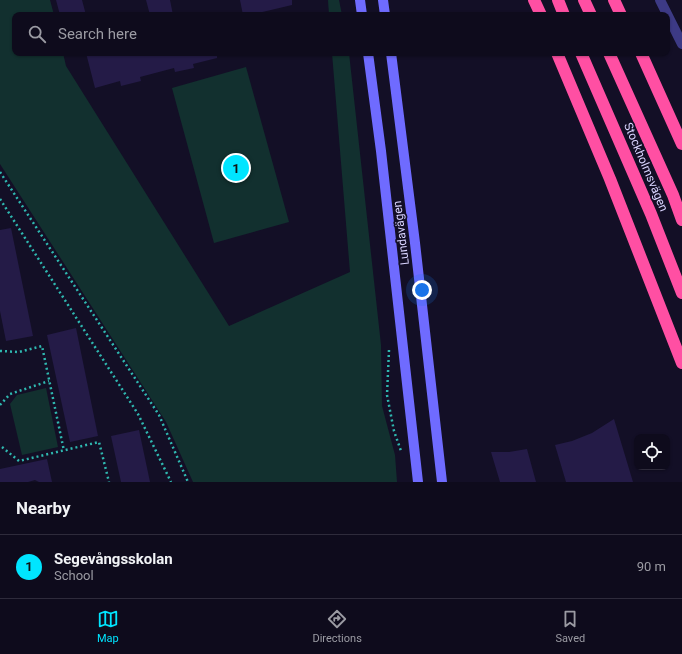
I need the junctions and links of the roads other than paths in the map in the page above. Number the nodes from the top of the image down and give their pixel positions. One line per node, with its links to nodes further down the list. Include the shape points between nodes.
1 (360, 0): 8 (main road)
2 (383, 0): 9 (main road)
3 (534, 0): 10 (highway)
4 (558, 0): 11 (highway)
5 (584, 0): 12 (highway)
6 (614, 0): 13 (highway)
7 (660, 0): 14 (street)
8 (362, 12)
9 (385, 12)
10 (540, 12)
11 (563, 12)
12 (590, 12)
13 (620, 12)
14 (666, 12)
15 (670, 20): 16 (street)
16 (682, 44)
17 (368, 56): 27 (main road, Lundavägen)
18 (391, 56): 28 (main road, Lundavägen)
19 (558, 56): 26 (highway, via 616,193)
20 (582, 56): 25 (highway, Stockholmsvägen)
21 (610, 56): 24 (highway, Stockholmsvägen)
22 (642, 56): 23 (highway)
23 (682, 144)
24 (682, 220)
25 (682, 292)
26 (682, 363)
27 (418, 482)
28 (442, 482)

